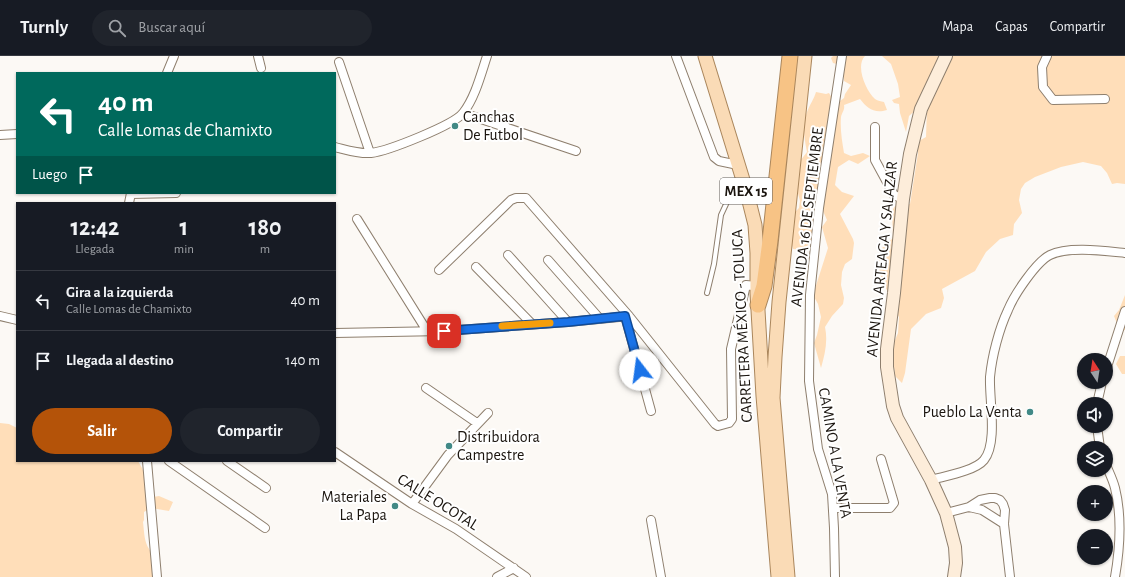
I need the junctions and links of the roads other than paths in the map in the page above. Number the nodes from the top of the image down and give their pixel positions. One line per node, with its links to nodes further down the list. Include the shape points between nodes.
1 (174, 56): 13 (street)
2 (258, 56): 12 (street)
3 (486, 56): 15 (street, via 477,84)
4 (676, 56): 22 (street, via 714,157 719,161)
5 (705, 56): 22 (main road, CARRETERA MÉXICO - TOLUCA / MEX 15)
6 (790, 56): 33 (highway, via 770,241 764,286)
7 (805, 56): 70 (main road, CARRETERA MÉXICO - TOLUCA / MEX 15, via 779,302 773,398)
8 (842, 56): 44 (street, AVENIDA 16 DE SEPTIEMBRE, via 819,208 810,295)
9 (946, 56): 24 (street, AVENIDA ARTEAGA Y SALAZAR, via 921,109)
10 (1047, 56): 14 (street, via 1042,67 1043,87 1053,100)
11 (339, 62): 21 (street)
12 (261, 68)
13 (167, 72)
14 (1105, 99)
15 (463, 113): 20 (street); 21 (street, via 446,125 387,149)
16 (875, 127): 24 (street, via 875,160 894,195)
17 (16, 134): 18 (street)
18 (0, 135)
19 (336, 147): 21 (street)
20 (576, 151)
21 (370, 153)
22 (738, 165): 23 (main road, CARRETERA MÉXICO - TOLUCA / MEX 15)
23 (746, 193): 31 (main road, CARRETERA MÉXICO - TOLUCA / MEX 15, via 755,225); 32 (lane, via 728,200 721,215)
24 (903, 199): 55 (street, AVENIDA ARTEAGA Y SALAZAR, via 887,367 897,418)
25 (357, 219): 41 (street)
26 (1125, 253): 55 (street, via 1070,250 1050,255 1032,270 1008,309 997,342 990,377 990,450 977,466)
27 (508, 255): 39 (street)
28 (548, 260): 37 (street)
29 (476, 266): 40 (street)
30 (439, 270): 36 (street, via 511,200 526,198)
31 (757, 286): 33 (main road, CARRETERA MÉXICO - TOLUCA / MEX 15); 36 (street, via 746,285 732,349 732,419 724,425 715,424)
32 (707, 293)
33 (758, 305): 69 (main road, CARRETERA MÉXICO - TOLUCA / MEX 15, via 765,430)
34 (1125, 311): 43 (street)
35 (0, 316): 38 (street)
36 (627, 316): 37 (street); 46 (street)
37 (600, 319): 39 (street)
38 (16, 320)
39 (568, 322): 40 (street)
40 (532, 324): 41 (street)
41 (427, 331): 42 (street)
42 (336, 333)
43 (1111, 353)
44 (809, 381): 59 (street, CAMINO A LA VENTA, via 818,449 830,488)
45 (426, 388): 48 (street)
46 (651, 411)
47 (488, 413): 48 (street)
48 (477, 423): 57 (street, via 448,455)
49 (336, 453): 57 (street, CALLE OCOTAL)
50 (881, 459): 59 (street, via 894,503 890,508)
51 (147, 462): 65 (street)
52 (170, 462): 63 (street)
53 (228, 462): 56 (street)
54 (1111, 477): 74 (street, via 1115,487 1119,531)
55 (931, 480): 60 (street, AVENIDA ARTEAGA Y SALAZAR)
56 (266, 488)
57 (412, 504): 64 (street, CALLE OCOTAL, via 456,529)
58 (969, 507): 60 (street); 62 (street, via 982,510); 62 (street, via 980,500 1000,500 1005,510)
59 (833, 508): 71 (street, CAMINO A LA VENTA)
60 (946, 513): 72 (street, AVENIDA ARTEAGA Y SALAZAR, via 955,547)
61 (650, 520): 68 (street)
62 (1004, 524): 73 (street)
63 (265, 528)
64 (514, 568): 66 (street); 67 (street, CALLE OCOTAL)
65 (157, 577)
66 (497, 577)
67 (526, 577)
68 (661, 577)
69 (778, 577)
70 (788, 577)
71 (835, 577)
72 (954, 577)
73 (1010, 577)
74 (1115, 577)

